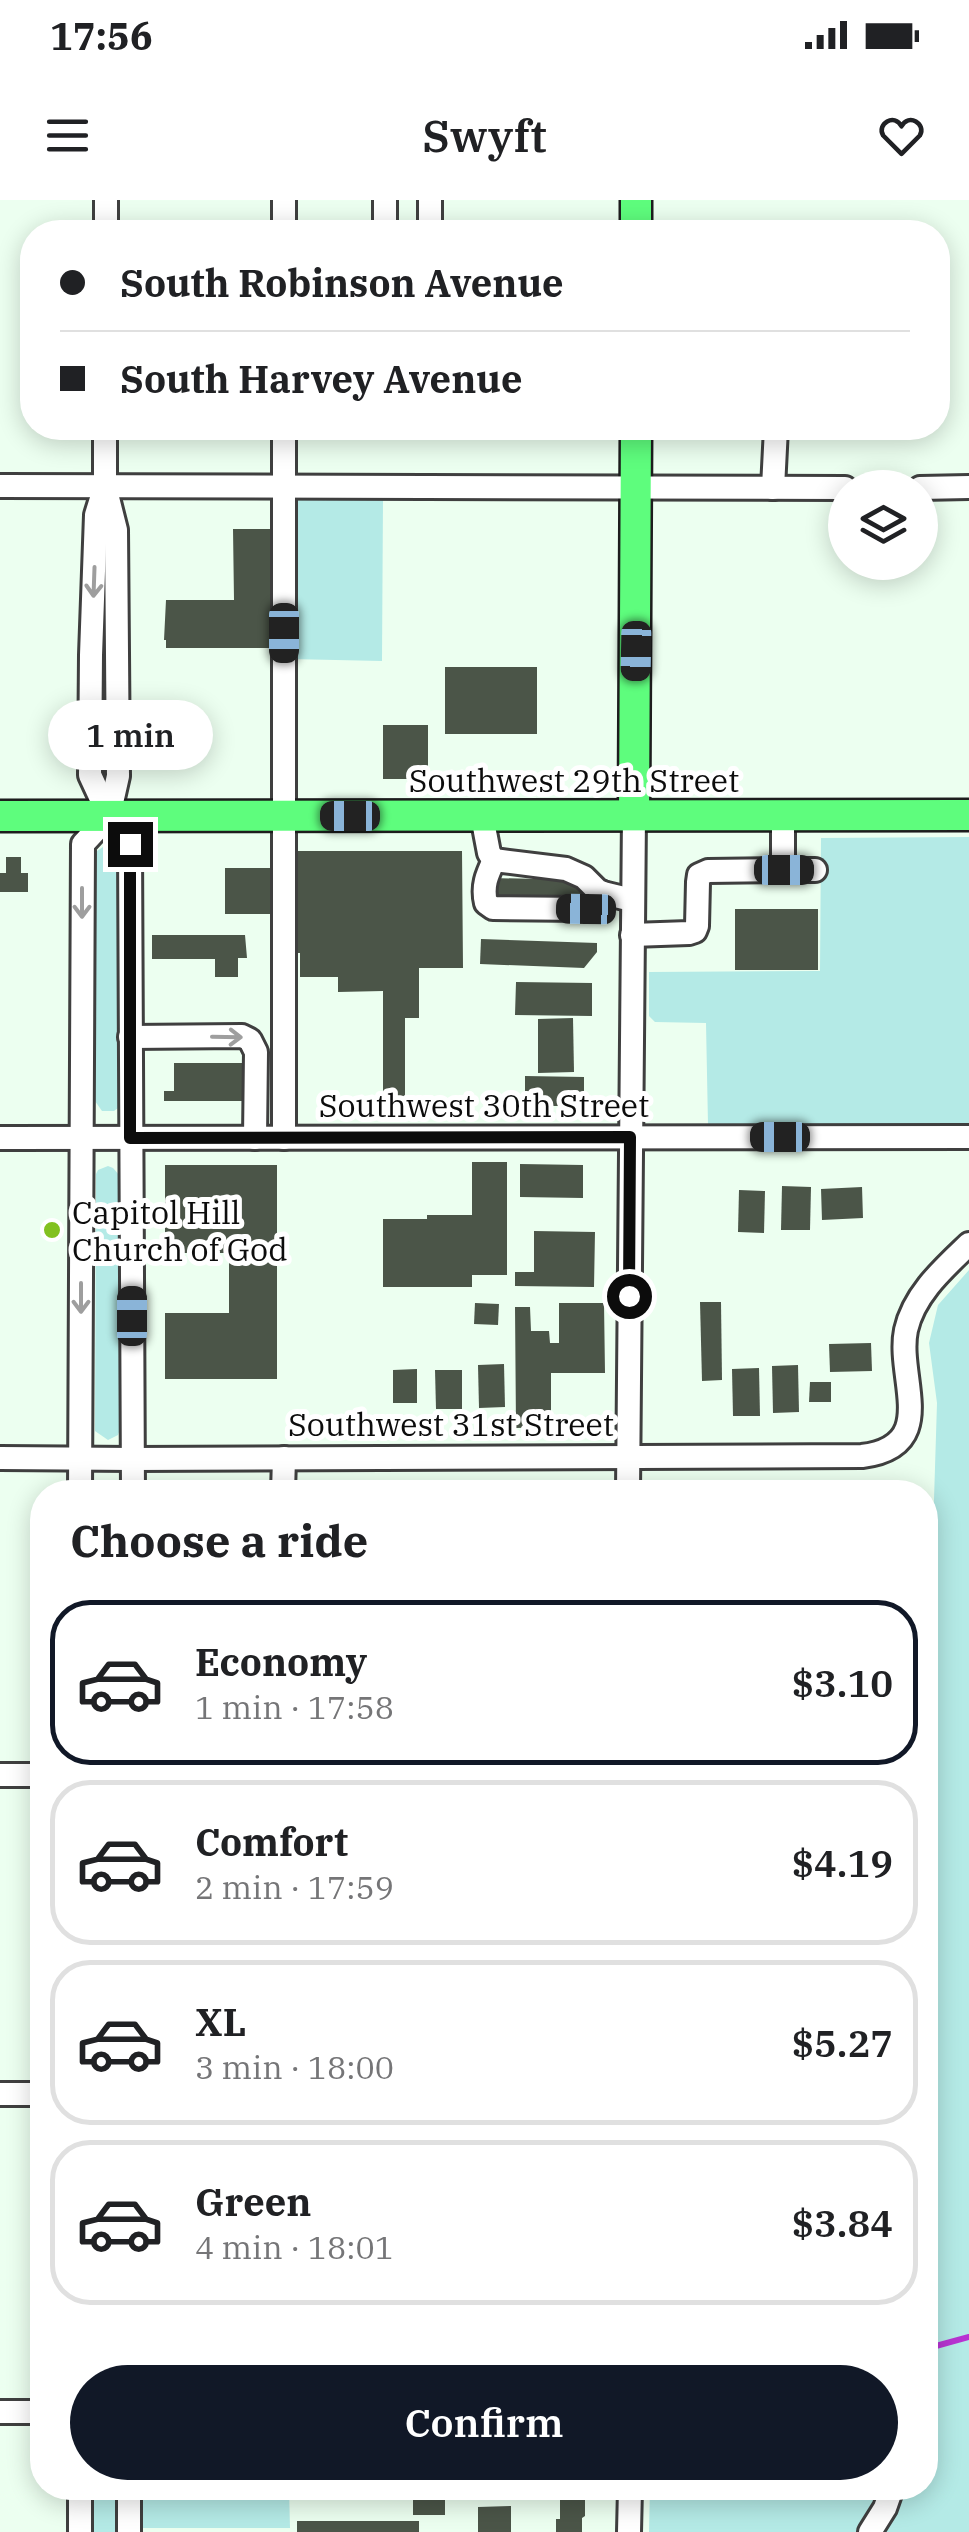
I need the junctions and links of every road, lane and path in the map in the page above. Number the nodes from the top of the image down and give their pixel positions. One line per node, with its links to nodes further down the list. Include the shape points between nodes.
1 (105, 440): 6 (street)
2 (284, 440): 7 (street)
3 (636, 440): 8 (main road)
4 (775, 440): 9 (street)
5 (0, 486): 6 (street)
6 (105, 486): 7 (street); 17 (street, via 96,515 90,775)
7 (284, 486): 8 (street); 18 (street)
8 (636, 488): 9 (street); 13 (main road)
9 (773, 488): 10 (street)
10 (828, 488)
11 (938, 488): 12 (street)
12 (969, 488)
13 (634, 815): 14 (main road, Southwest 29th Street); 19 (main road, Southwest 29th Street); 24 (street)
14 (784, 815): 15 (main road, Southwest 29th Street); 21 (street)
15 (969, 815)
16 (0, 816): 17 (main road, Southwest 29th Street)
17 (109, 816): 18 (main road, Southwest 29th Street); 26 (street, via 130,844); 30 (street, one-way to 30, via 82,844)
18 (283, 816): 19 (main road, Southwest 29th Street); 33 (street)
19 (482, 816): 20 (street)
20 (494, 860): 23 (street, via 566,869); 23 (street, via 483,890 494,908 586,909)
21 (784, 870): 22 (street); 25 (street, via 708,871 698,882 695,931)
22 (814, 870)
23 (603, 894): 24 (street)
24 (632, 900): 25 (street)
25 (632, 935): 27 (street)
26 (130, 1037): 31 (street); 32 (street, one-way to 32, via 250,1040 256,1052)
27 (630, 1137): 28 (street, Southwest 30th Street); 33 (street, Southwest 30th Street); 35 (street)
28 (969, 1137)
29 (0, 1138): 30 (street, Southwest 30th Street)
30 (81, 1138): 31 (street, Southwest 30th Street); 37 (street, one-way to 37)
31 (130, 1138): 32 (street, Southwest 30th Street); 39 (street)
32 (255, 1138): 33 (street, Southwest 30th Street)
33 (284, 1138)
34 (969, 1244): 35 (street, Southwest 31st Street, via 913,1310 904,1345 911,1416 906,1431 879,1454)
35 (628, 1456): 38 (street, Southwest 31st Street); 43 (street)
36 (0, 1458): 37 (street, Southwest 31st Street)
37 (80, 1458): 39 (street, Southwest 31st Street); 40 (street)
38 (284, 1458): 39 (street, Southwest 31st Street); 42 (street)
39 (133, 1459): 41 (street)
40 (80, 1480)
41 (133, 1480)
42 (283, 1480)
43 (628, 1480)
44 (0, 1775): 45 (street)
45 (30, 1775)
46 (0, 2094): 47 (street)
47 (30, 2094)
48 (0, 2412): 49 (street)
49 (30, 2412)
50 (80, 2500): 54 (street)
51 (129, 2500): 55 (street)
52 (630, 2500): 56 (street)
53 (888, 2500): 57 (street)
54 (80, 2532)
55 (129, 2532)
56 (629, 2532)
57 (870, 2532)

